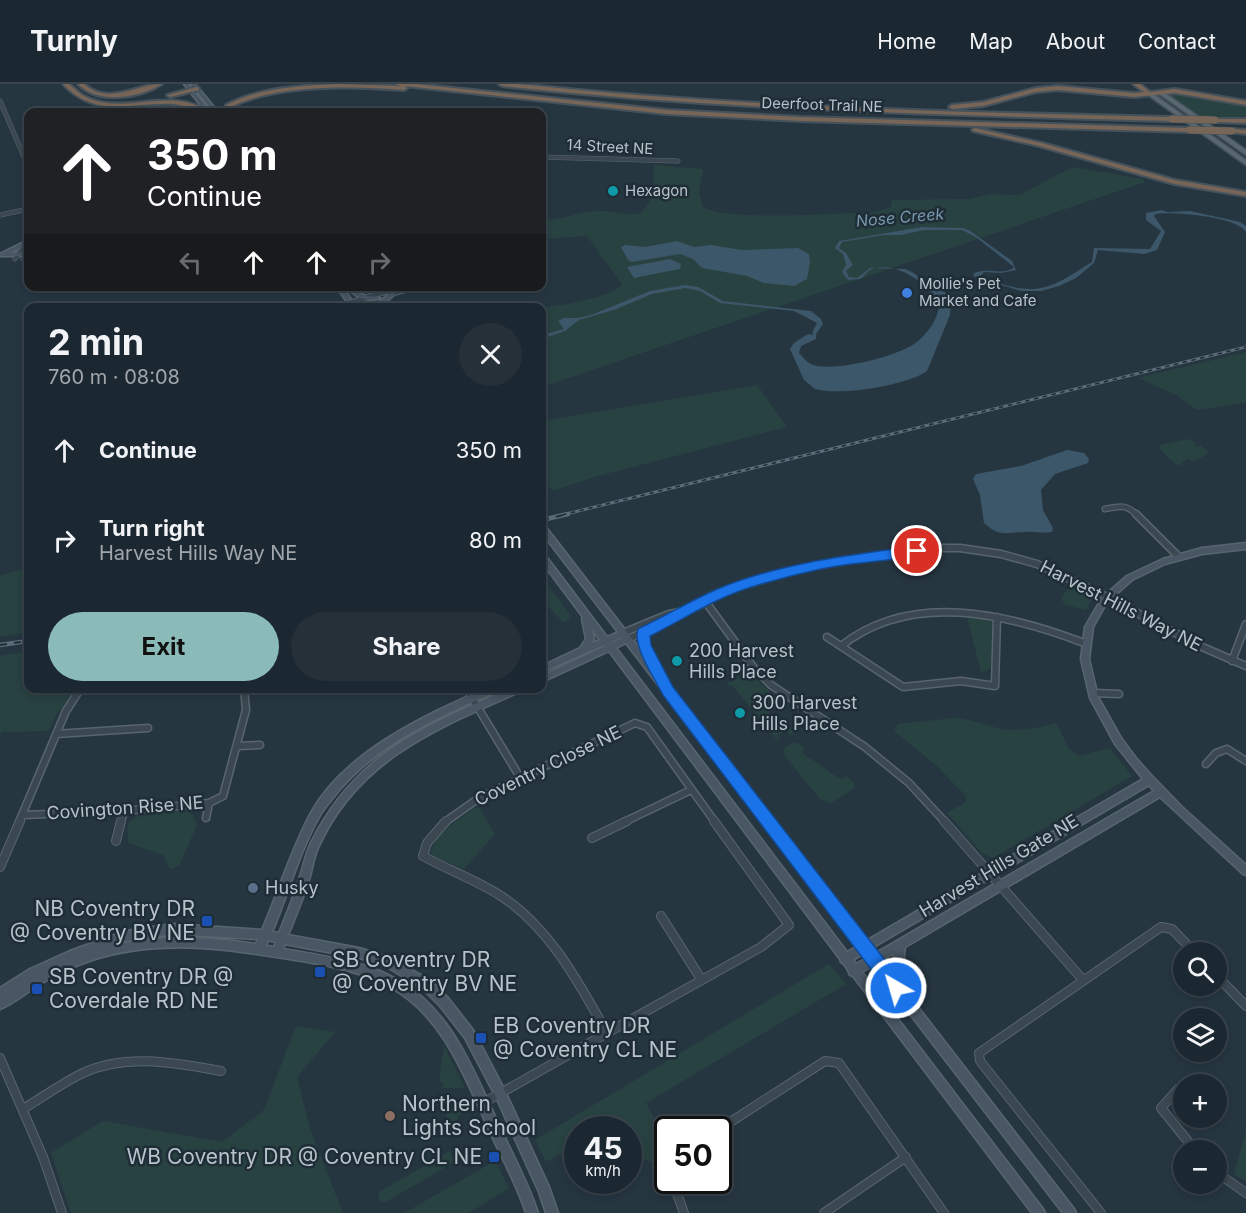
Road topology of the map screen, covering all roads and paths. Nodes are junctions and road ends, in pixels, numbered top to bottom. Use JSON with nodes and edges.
{"nodes":[{"id":1,"x":66,"y":84,"type":"edge"},
{"id":2,"x":81,"y":84,"type":"edge"},
{"id":3,"x":159,"y":84,"type":"edge"},
{"id":4,"x":186,"y":84,"type":"edge"},
{"id":5,"x":398,"y":84,"type":"edge"},
{"id":6,"x":502,"y":84,"type":"edge"},
{"id":7,"x":1041,"y":84,"type":"edge"},
{"id":8,"x":1136,"y":84,"type":"edge"},
{"id":9,"x":1148,"y":84,"type":"edge"},
{"id":10,"x":1184,"y":84,"type":"edge"},
{"id":11,"x":194,"y":88,"type":"edge"},
{"id":12,"x":1160,"y":92,"type":"junction"},
{"id":13,"x":1150,"y":94,"type":"junction"},
{"id":14,"x":537,"y":99,"type":"junction"},
{"id":15,"x":0,"y":102,"type":"edge"},
{"id":16,"x":128,"y":102,"type":"junction"},
{"id":17,"x":1246,"y":102,"type":"edge"},
{"id":18,"x":778,"y":106,"type":"junction"},
{"id":19,"x":952,"y":107,"type":"junction"},
{"id":20,"x":202,"y":108,"type":"edge"},
{"id":21,"x":205,"y":108,"type":"edge"},
{"id":22,"x":212,"y":108,"type":"edge"},
{"id":23,"x":229,"y":108,"type":"edge"},
{"id":24,"x":801,"y":119,"type":"junction"},
{"id":25,"x":1246,"y":121,"type":"edge"},
{"id":26,"x":1246,"y":132,"type":"edge"},
{"id":27,"x":1246,"y":153,"type":"edge"},
{"id":28,"x":24,"y":157,"type":"edge"},
{"id":29,"x":546,"y":157,"type":"edge"},
{"id":30,"x":678,"y":161,"type":"dead end"},
{"id":31,"x":1246,"y":163,"type":"edge"},
{"id":32,"x":1246,"y":192,"type":"edge"},
{"id":33,"x":24,"y":210,"type":"edge"},
{"id":34,"x":0,"y":215,"type":"edge"},
{"id":35,"x":24,"y":244,"type":"edge"},
{"id":36,"x":1,"y":256,"type":"edge"},
{"id":37,"x":24,"y":256,"type":"edge"},
{"id":38,"x":352,"y":291,"type":"edge"},
{"id":39,"x":359,"y":291,"type":"edge"},
{"id":40,"x":386,"y":291,"type":"edge"},
{"id":41,"x":402,"y":291,"type":"edge"},
{"id":42,"x":392,"y":294,"type":"junction"},
{"id":43,"x":364,"y":298,"type":"junction"},
{"id":44,"x":377,"y":298,"type":"joint"},
{"id":45,"x":355,"y":303,"type":"edge"},
{"id":46,"x":368,"y":303,"type":"edge"},
{"id":47,"x":381,"y":303,"type":"edge"},
{"id":48,"x":1105,"y":509,"type":"dead end"},
{"id":49,"x":546,"y":533,"type":"edge"},
{"id":50,"x":1246,"y":546,"type":"edge"},
{"id":51,"x":1177,"y":555,"type":"junction"},
{"id":52,"x":546,"y":562,"type":"edge"},
{"id":53,"x":1105,"y":596,"type":"junction"},
{"id":54,"x":705,"y":601,"type":"junction"},
{"id":55,"x":680,"y":612,"type":"junction"},
{"id":56,"x":584,"y":613,"type":"junction"},
{"id":57,"x":997,"y":616,"type":"junction"},
{"id":58,"x":1246,"y":624,"type":"edge"},
{"id":59,"x":643,"y":633,"type":"junction"},
{"id":60,"x":625,"y":636,"type":"junction"},
{"id":61,"x":827,"y":638,"type":"dead end"},
{"id":62,"x":1084,"y":643,"type":"junction"},
{"id":63,"x":608,"y":645,"type":"junction"},
{"id":64,"x":841,"y":646,"type":"junction"},
{"id":65,"x":583,"y":651,"type":"junction"},
{"id":66,"x":1232,"y":661,"type":"junction"},
{"id":67,"x":1246,"y":666,"type":"edge"},
{"id":68,"x":546,"y":667,"type":"edge"},
{"id":69,"x":546,"y":677,"type":"edge"},
{"id":70,"x":668,"y":691,"type":"junction"},
{"id":71,"x":78,"y":693,"type":"edge"},
{"id":72,"x":244,"y":693,"type":"edge"},
{"id":73,"x":469,"y":693,"type":"edge"},
{"id":74,"x":485,"y":693,"type":"edge"},
{"id":75,"x":510,"y":693,"type":"edge"},
{"id":76,"x":1094,"y":693,"type":"junction"},
{"id":77,"x":1119,"y":694,"type":"dead end"},
{"id":78,"x":472,"y":699,"type":"junction"},
{"id":79,"x":477,"y":708,"type":"junction"},
{"id":80,"x":148,"y":728,"type":"dead end"},
{"id":81,"x":56,"y":734,"type":"junction"},
{"id":82,"x":260,"y":745,"type":"dead end"},
{"id":83,"x":237,"y":746,"type":"junction"},
{"id":84,"x":1246,"y":761,"type":"edge"},
{"id":85,"x":1206,"y":764,"type":"dead end"},
{"id":86,"x":521,"y":778,"type":"junction"},
{"id":87,"x":1149,"y":780,"type":"junction"},
{"id":88,"x":691,"y":790,"type":"junction"},
{"id":89,"x":1161,"y":792,"type":"junction"},
{"id":90,"x":209,"y":803,"type":"junction"},
{"id":91,"x":124,"y":811,"type":"junction"},
{"id":92,"x":23,"y":815,"type":"junction"},
{"id":93,"x":206,"y":819,"type":"dead end"},
{"id":94,"x":592,"y":838,"type":"dead end"},
{"id":95,"x":116,"y":841,"type":"dead end"},
{"id":96,"x":292,"y":866,"type":"junction"},
{"id":97,"x":308,"y":866,"type":"junction"},
{"id":98,"x":0,"y":867,"type":"edge"},
{"id":99,"x":1246,"y":871,"type":"edge"},
{"id":100,"x":991,"y":873,"type":"junction"},
{"id":101,"x":1000,"y":885,"type":"junction"},
{"id":102,"x":661,"y":916,"type":"dead end"},
{"id":103,"x":265,"y":935,"type":"junction"},
{"id":104,"x":185,"y":936,"type":"junction"},
{"id":105,"x":282,"y":938,"type":"junction"},
{"id":106,"x":1184,"y":942,"type":"edge"},
{"id":107,"x":901,"y":943,"type":"junction"},
{"id":108,"x":865,"y":948,"type":"junction"},
{"id":109,"x":259,"y":949,"type":"junction"},
{"id":110,"x":277,"y":952,"type":"junction"},
{"id":111,"x":845,"y":959,"type":"junction"},
{"id":112,"x":874,"y":959,"type":"junction"},
{"id":113,"x":854,"y":971,"type":"junction"},
{"id":114,"x":701,"y":979,"type":"junction"},
{"id":115,"x":1083,"y":980,"type":"junction"},
{"id":116,"x":1227,"y":986,"type":"edge"},
{"id":117,"x":0,"y":994,"type":"edge"},
{"id":118,"x":0,"y":1004,"type":"edge"},
{"id":119,"x":1246,"y":1006,"type":"edge"},
{"id":120,"x":921,"y":1020,"type":"junction"},
{"id":121,"x":607,"y":1033,"type":"junction"},
{"id":122,"x":0,"y":1058,"type":"edge"},
{"id":123,"x":221,"y":1071,"type":"dead end"},
{"id":124,"x":500,"y":1093,"type":"junction"},
{"id":125,"x":1173,"y":1095,"type":"edge"},
{"id":126,"x":483,"y":1103,"type":"junction"},
{"id":127,"x":23,"y":1109,"type":"junction"},
{"id":128,"x":732,"y":1121,"type":"edge"},
{"id":129,"x":1173,"y":1123,"type":"edge"},
{"id":130,"x":1177,"y":1128,"type":"edge"},
{"id":131,"x":1187,"y":1140,"type":"edge"},
{"id":132,"x":906,"y":1156,"type":"junction"},
{"id":133,"x":1227,"y":1180,"type":"edge"},
{"id":134,"x":1246,"y":1193,"type":"edge"},
{"id":135,"x":677,"y":1194,"type":"edge"},
{"id":136,"x":62,"y":1213,"type":"edge"},
{"id":137,"x":532,"y":1213,"type":"edge"},
{"id":138,"x":552,"y":1213,"type":"edge"},
{"id":139,"x":684,"y":1213,"type":"edge"},
{"id":140,"x":824,"y":1213,"type":"edge"},
{"id":141,"x":944,"y":1213,"type":"edge"},
{"id":142,"x":1039,"y":1213,"type":"edge"},
{"id":143,"x":1070,"y":1213,"type":"edge"},
{"id":144,"x":1101,"y":1213,"type":"edge"}],
"edges":[{"from":1,"to":16,"type":"highway"},
{"from":2,"to":3,"type":"highway"},
{"from":4,"to":11,"type":"street"},
{"from":5,"to":14,"type":"highway","name":"Deerfoot Trail NE"},
{"from":6,"to":18,"type":"highway","name":"Deerfoot Trail NE"},
{"from":7,"to":19,"type":"highway"},
{"from":8,"to":13,"type":"highway"},
{"from":9,"to":12,"type":"highway"},
{"from":10,"to":17,"type":"highway"},
{"from":11,"to":16,"type":"highway"},
{"from":11,"to":21,"type":"street"},
{"from":11,"to":22,"type":"street"},
{"from":12,"to":13,"type":"highway"},
{"from":12,"to":17,"type":"highway"},
{"from":12,"to":27,"type":"main road"},
{"from":13,"to":19,"type":"highway"},
{"from":13,"to":31,"type":"main road"},
{"from":14,"to":23,"type":"highway"},
{"from":14,"to":24,"type":"highway","name":"Deerfoot Trail NE"},
{"from":15,"to":28,"type":"street"},
{"from":16,"to":20,"type":"highway"},
{"from":18,"to":19,"type":"highway"},
{"from":18,"to":25,"type":"highway","name":"Deerfoot Trail NE","bridge":true},
{"from":24,"to":26,"type":"highway","name":"Deerfoot Trail NE","bridge":true},
{"from":24,"to":32,"type":"highway"},
{"from":29,"to":30,"type":"street","name":"14 Street NE"},
{"from":33,"to":34,"type":"street"},
{"from":35,"to":36,"type":"street"},
{"from":36,"to":37,"type":"street"},
{"from":38,"to":43,"type":"street"},
{"from":39,"to":43,"type":"street"},
{"from":40,"to":43,"type":"street"},
{"from":41,"to":42,"type":"street"},
{"from":42,"to":44,"type":"street"},
{"from":42,"to":47,"type":"street"},
{"from":43,"to":44,"type":"street"},
{"from":43,"to":45,"type":"street"},
{"from":43,"to":46,"type":"street"},
{"from":48,"to":51,"type":"street"},
{"from":49,"to":60,"type":"street"},
{"from":50,"to":51,"type":"street"},
{"from":51,"to":53,"type":"street"},
{"from":52,"to":56,"type":"street"},
{"from":53,"to":54,"type":"street","name":"Harvest Hills Way NE"},
{"from":53,"to":62,"type":"street"},
{"from":53,"to":66,"type":"street","name":"Harvest Hills Way NE"},
{"from":54,"to":55,"type":"street","name":"Harvest Hills Way NE"},
{"from":54,"to":100,"type":"street"},
{"from":55,"to":59,"type":"street","name":"Harvest Hills Way NE"},
{"from":55,"to":60,"type":"street","name":"Harvest Hills Way NE"},
{"from":56,"to":63,"type":"street"},
{"from":56,"to":65,"type":"street"},
{"from":57,"to":62,"type":"street"},
{"from":57,"to":64,"type":"street"},
{"from":57,"to":64,"type":"street"},
{"from":58,"to":66,"type":"street"},
{"from":59,"to":60,"type":"street","name":"Harvest Hills Way NE"},
{"from":59,"to":70,"type":"street"},
{"from":60,"to":63,"type":"street"},
{"from":60,"to":70,"type":"street"},
{"from":61,"to":64,"type":"street"},
{"from":62,"to":76,"type":"street"},
{"from":63,"to":65,"type":"street"},
{"from":63,"to":69,"type":"street"},
{"from":63,"to":111,"type":"street"},
{"from":65,"to":68,"type":"street"},
{"from":66,"to":67,"type":"street","name":"Harvest Hills Way NE"},
{"from":70,"to":108,"type":"street"},
{"from":71,"to":81,"type":"street"},
{"from":72,"to":83,"type":"street","name":"Covington Rise NE"},
{"from":73,"to":78,"type":"street"},
{"from":74,"to":78,"type":"street"},
{"from":75,"to":79,"type":"street"},
{"from":76,"to":77,"type":"street"},
{"from":76,"to":87,"type":"street"},
{"from":78,"to":79,"type":"street"},
{"from":78,"to":96,"type":"street"},
{"from":79,"to":86,"type":"street"},
{"from":79,"to":97,"type":"street"},
{"from":80,"to":81,"type":"street"},
{"from":81,"to":92,"type":"street"},
{"from":82,"to":83,"type":"street"},
{"from":83,"to":90,"type":"street","name":"Covington Rise NE"},
{"from":84,"to":85,"type":"street"},
{"from":86,"to":88,"type":"street","name":"Coventry Close NE"},
{"from":86,"to":121,"type":"street","name":"Coventry Close NE"},
{"from":87,"to":89,"type":"street"},
{"from":87,"to":100,"type":"street","name":"Harvest Hills Gate NE"},
{"from":88,"to":94,"type":"street"},
{"from":88,"to":114,"type":"street","name":"Coventry Close NE"},
{"from":89,"to":99,"type":"street"},
{"from":89,"to":101,"type":"street","name":"Harvest Hills Gate NE"},
{"from":90,"to":91,"type":"street","name":"Covington Rise NE"},
{"from":90,"to":93,"type":"street"},
{"from":91,"to":92,"type":"street","name":"Covington Rise NE"},
{"from":91,"to":95,"type":"street"},
{"from":92,"to":98,"type":"street"},
{"from":96,"to":97,"type":"street"},
{"from":96,"to":103,"type":"street"},
{"from":97,"to":105,"type":"street"},
{"from":100,"to":101,"type":"street"},
{"from":100,"to":108,"type":"street","name":"Harvest Hills Gate NE"},
{"from":101,"to":107,"type":"street","name":"Harvest Hills Gate NE"},
{"from":101,"to":115,"type":"street"},
{"from":102,"to":114,"type":"street"},
{"from":103,"to":104,"type":"street"},
{"from":103,"to":105,"type":"street"},
{"from":103,"to":109,"type":"street"},
{"from":104,"to":109,"type":"street"},
{"from":104,"to":117,"type":"street"},
{"from":104,"to":118,"type":"street"},
{"from":105,"to":110,"type":"street"},
{"from":105,"to":124,"type":"street"},
{"from":106,"to":115,"type":"street"},
{"from":107,"to":112,"type":"street","name":"Harvest Hills Gate NE"},
{"from":107,"to":120,"type":"street"},
{"from":108,"to":111,"type":"street","name":"Harvest Hills Gate NE"},
{"from":108,"to":112,"type":"street"},
{"from":109,"to":110,"type":"street"},
{"from":110,"to":126,"type":"street"},
{"from":111,"to":113,"type":"street"},
{"from":112,"to":113,"type":"street","name":"Harvest Hills Gate NE"},
{"from":112,"to":120,"type":"street"},
{"from":113,"to":142,"type":"street"},
{"from":114,"to":121,"type":"street","name":"Coventry Close NE"},
{"from":115,"to":144,"type":"street"},
{"from":116,"to":119,"type":"street"},
{"from":120,"to":143,"type":"street"},
{"from":121,"to":124,"type":"street","name":"Coventry Close NE"},
{"from":122,"to":127,"type":"street"},
{"from":123,"to":127,"type":"street"},
{"from":124,"to":126,"type":"street","name":"Coventry Close NE"},
{"from":124,"to":138,"type":"street"},
{"from":125,"to":129,"type":"street"},
{"from":126,"to":137,"type":"street"},
{"from":127,"to":136,"type":"street"},
{"from":128,"to":132,"type":"street"},
{"from":130,"to":131,"type":"street"},
{"from":132,"to":140,"type":"street"},
{"from":132,"to":141,"type":"street"},
{"from":133,"to":134,"type":"street"},
{"from":135,"to":139,"type":"street"}]}
